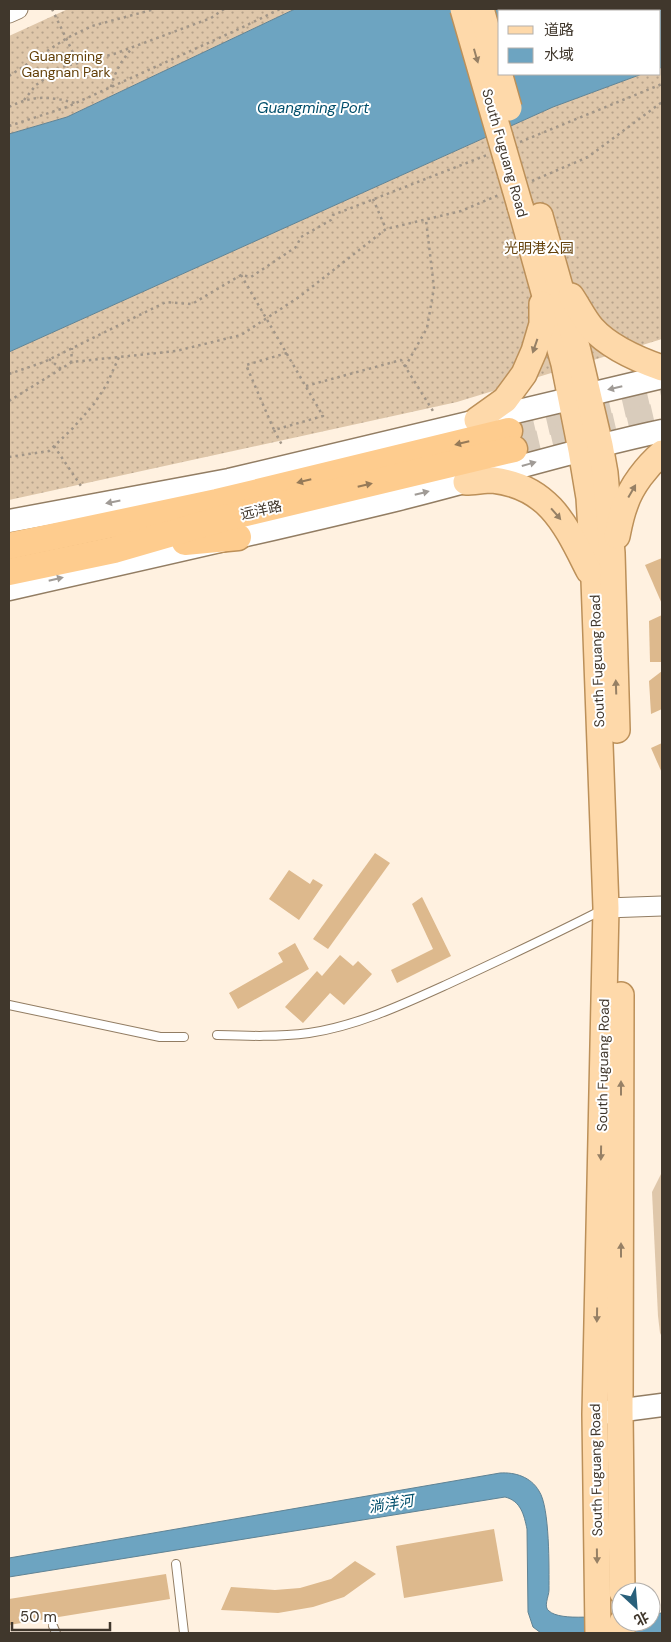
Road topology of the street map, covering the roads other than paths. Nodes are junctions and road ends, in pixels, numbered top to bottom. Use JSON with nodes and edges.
{"nodes":[{"id":1,"x":18,"y":9,"type":"edge"},
{"id":2,"x":462,"y":9,"type":"edge"},
{"id":3,"x":481,"y":9,"type":"edge"},
{"id":4,"x":9,"y":12,"type":"edge"},
{"id":5,"x":522,"y":195,"type":"junction"},
{"id":6,"x":550,"y":278,"type":"junction"},
{"id":7,"x":662,"y":368,"type":"edge"},
{"id":8,"x":662,"y":378,"type":"edge"},
{"id":9,"x":580,"y":397,"type":"junction"},
{"id":10,"x":477,"y":420,"type":"junction"},
{"id":11,"x":662,"y":432,"type":"edge"},
{"id":12,"x":591,"y":448,"type":"junction"},
{"id":13,"x":662,"y":454,"type":"edge"},
{"id":14,"x":230,"y":480,"type":"junction"},
{"id":15,"x":466,"y":482,"type":"junction"},
{"id":16,"x":598,"y":496,"type":"junction"},
{"id":17,"x":9,"y":521,"type":"edge"},
{"id":18,"x":108,"y":524,"type":"junction"},
{"id":19,"x":238,"y":537,"type":"junction"},
{"id":20,"x":9,"y":546,"type":"edge"},
{"id":21,"x":114,"y":550,"type":"junction"},
{"id":22,"x":612,"y":553,"type":"junction"},
{"id":23,"x":9,"y":572,"type":"edge"},
{"id":24,"x":594,"y":580,"type":"junction"},
{"id":25,"x":9,"y":590,"type":"edge"},
{"id":26,"x":662,"y":906,"type":"edge"},
{"id":27,"x":614,"y":908,"type":"junction"},
{"id":28,"x":9,"y":1005,"type":"edge"},
{"id":29,"x":217,"y":1035,"type":"dead end"},
{"id":30,"x":184,"y":1037,"type":"dead end"},
{"id":31,"x":662,"y":1405,"type":"edge"},
{"id":32,"x":620,"y":1411,"type":"junction"},
{"id":33,"x":595,"y":1414,"type":"junction"},
{"id":34,"x":176,"y":1564,"type":"dead end"},
{"id":35,"x":622,"y":1582,"type":"edge"},
{"id":36,"x":598,"y":1623,"type":"edge"},
{"id":37,"x":184,"y":1633,"type":"edge"}],
"edges":[{"from":1,"to":4,"type":"street"},
{"from":2,"to":5,"type":"main road","name":"South Fuguang Road","one_way":true,"bridge":true},
{"from":3,"to":5,"type":"main road","name":"South Fuguang Road","bridge":true},
{"from":5,"to":6,"type":"main road","name":"South Fuguang Road"},
{"from":6,"to":7,"type":"main road"},
{"from":6,"to":9,"type":"main road","name":"South Fuguang Road"},
{"from":6,"to":10,"type":"main road","one_way":true},
{"from":8,"to":9,"type":"main road","one_way":true},
{"from":9,"to":10,"type":"main road"},
{"from":9,"to":12,"type":"main road","name":"South Fuguang Road"},
{"from":10,"to":14,"type":"main road"},
{"from":11,"to":12,"type":"main road"},
{"from":15,"to":12,"type":"main road","one_way":true},
{"from":12,"to":16,"type":"main road","name":"South Fuguang Road"},
{"from":22,"to":13,"type":"main road","one_way":true},
{"from":14,"to":17,"type":"main road","one_way":true},
{"from":14,"to":18,"type":"highway"},
{"from":19,"to":15,"type":"main road","one_way":true},
{"from":15,"to":24,"type":"main road","one_way":true},
{"from":16,"to":22,"type":"main road","name":"South Fuguang Road"},
{"from":16,"to":24,"type":"main road","name":"South Fuguang Road"},
{"from":18,"to":20,"type":"highway","name":"远洋路"},
{"from":21,"to":18,"type":"highway","name":"远洋路","one_way":true},
{"from":19,"to":21,"type":"highway"},
{"from":25,"to":19,"type":"main road","one_way":true},
{"from":21,"to":23,"type":"highway","name":"远洋路"},
{"from":27,"to":22,"type":"main road","name":"South Fuguang Road","one_way":true},
{"from":24,"to":27,"type":"main road","name":"South Fuguang Road"},
{"from":26,"to":27,"type":"street"},
{"from":27,"to":29,"type":"lane"},
{"from":32,"to":27,"type":"main road","name":"South Fuguang Road","one_way":true},
{"from":27,"to":33,"type":"main road","name":"South Fuguang Road","one_way":true},
{"from":28,"to":30,"type":"lane"},
{"from":31,"to":32,"type":"main road"},
{"from":32,"to":33,"type":"main road"},
{"from":32,"to":35,"type":"main road","name":"South Fuguang Road"},
{"from":33,"to":36,"type":"main road","name":"South Fuguang Road","one_way":true},
{"from":34,"to":37,"type":"lane"}]}
